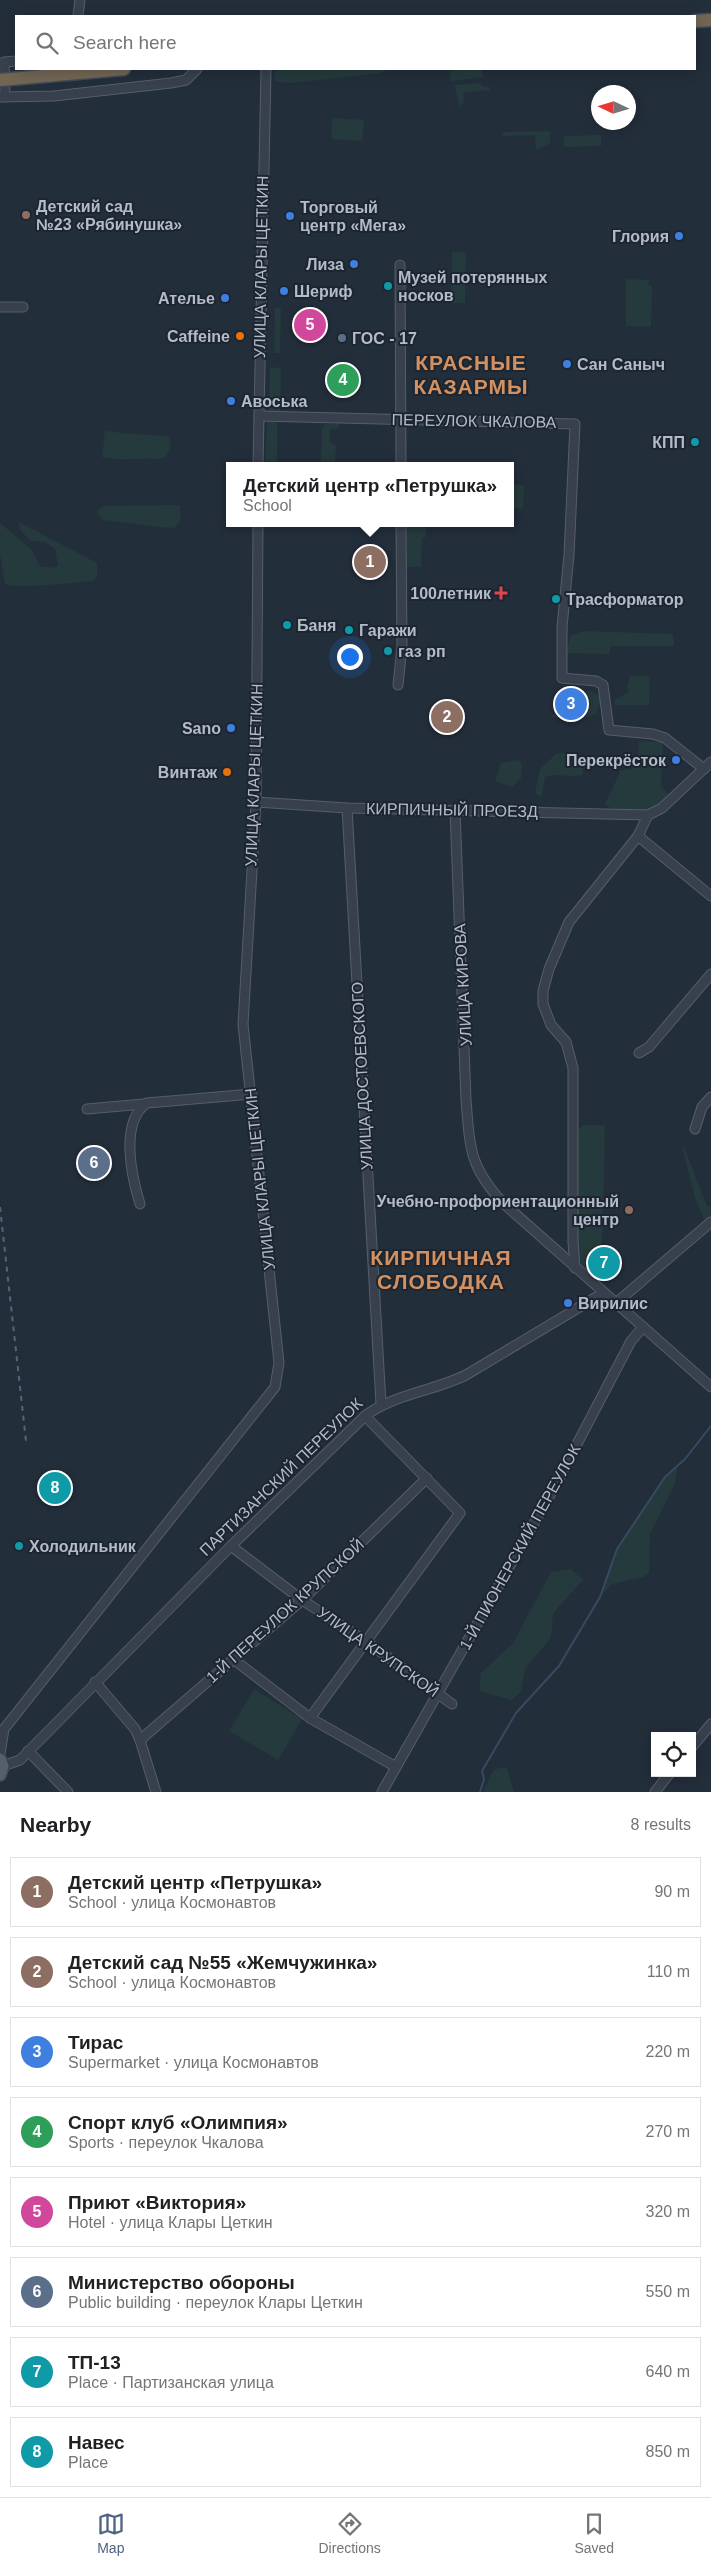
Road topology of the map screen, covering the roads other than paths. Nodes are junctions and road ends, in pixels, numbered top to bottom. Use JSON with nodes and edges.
{"nodes":[{"id":1,"x":80,"y":0,"type":"edge"},
{"id":2,"x":78,"y":15,"type":"edge"},
{"id":3,"x":711,"y":20,"type":"edge"},
{"id":4,"x":696,"y":21,"type":"edge"},
{"id":5,"x":15,"y":61,"type":"edge"},
{"id":6,"x":113,"y":70,"type":"edge"},
{"id":7,"x":196,"y":70,"type":"edge"},
{"id":8,"x":266,"y":70,"type":"edge"},
{"id":9,"x":0,"y":80,"type":"edge"},
{"id":10,"x":2,"y":97,"type":"edge"},
{"id":11,"x":400,"y":265,"type":"dead end"},
{"id":12,"x":0,"y":306,"type":"edge"},
{"id":13,"x":22,"y":308,"type":"dead end"},
{"id":14,"x":259,"y":416,"type":"junction"},
{"id":15,"x":402,"y":420,"type":"junction"},
{"id":16,"x":258,"y":462,"type":"edge"},
{"id":17,"x":402,"y":462,"type":"edge"},
{"id":18,"x":258,"y":527,"type":"edge"},
{"id":19,"x":401,"y":527,"type":"edge"},
{"id":20,"x":398,"y":685,"type":"dead end"},
{"id":21,"x":708,"y":766,"type":"edge"},
{"id":22,"x":256,"y":802,"type":"junction"},
{"id":23,"x":347,"y":808,"type":"junction"},
{"id":24,"x":455,"y":810,"type":"junction"},
{"id":25,"x":648,"y":815,"type":"junction"},
{"id":26,"x":638,"y":836,"type":"junction"},
{"id":27,"x":711,"y":896,"type":"edge"},
{"id":28,"x":711,"y":974,"type":"edge"},
{"id":29,"x":639,"y":1053,"type":"dead end"},
{"id":30,"x":252,"y":1094,"type":"junction"},
{"id":31,"x":711,"y":1097,"type":"edge"},
{"id":32,"x":147,"y":1103,"type":"junction"},
{"id":33,"x":87,"y":1109,"type":"dead end"},
{"id":34,"x":695,"y":1129,"type":"dead end"},
{"id":35,"x":140,"y":1204,"type":"dead end"},
{"id":36,"x":711,"y":1222,"type":"edge"},
{"id":37,"x":575,"y":1268,"type":"junction"},
{"id":38,"x":604,"y":1293,"type":"junction"},
{"id":39,"x":616,"y":1304,"type":"junction"},
{"id":40,"x":643,"y":1327,"type":"junction"},
{"id":41,"x":711,"y":1387,"type":"edge"},
{"id":42,"x":382,"y":1404,"type":"junction"},
{"id":43,"x":365,"y":1416,"type":"junction"},
{"id":44,"x":427,"y":1478,"type":"junction"},
{"id":45,"x":231,"y":1546,"type":"junction"},
{"id":46,"x":302,"y":1600,"type":"junction"},
{"id":47,"x":367,"y":1642,"type":"junction"},
{"id":48,"x":233,"y":1659,"type":"junction"},
{"id":49,"x":95,"y":1682,"type":"junction"},
{"id":50,"x":438,"y":1694,"type":"junction"},
{"id":51,"x":452,"y":1704,"type":"dead end"},
{"id":52,"x":310,"y":1718,"type":"junction"},
{"id":53,"x":711,"y":1724,"type":"edge"},
{"id":54,"x":0,"y":1740,"type":"edge"},
{"id":55,"x":140,"y":1740,"type":"junction"},
{"id":56,"x":696,"y":1742,"type":"edge"},
{"id":57,"x":28,"y":1752,"type":"junction"},
{"id":58,"x":0,"y":1754,"type":"edge"},
{"id":59,"x":396,"y":1767,"type":"junction"},
{"id":60,"x":1,"y":1770,"type":"edge"},
{"id":61,"x":667,"y":1777,"type":"edge"},
{"id":62,"x":68,"y":1792,"type":"edge"},
{"id":63,"x":156,"y":1792,"type":"edge"},
{"id":64,"x":382,"y":1792,"type":"edge"},
{"id":65,"x":655,"y":1792,"type":"edge"}],
"edges":[{"from":1,"to":2,"type":"street"},
{"from":3,"to":4,"type":"highway"},
{"from":5,"to":10,"type":"street"},
{"from":6,"to":9,"type":"highway","bridge":true},
{"from":7,"to":10,"type":"street"},
{"from":8,"to":14,"type":"street","name":"УЛИЦА КЛАРЫ ЦЕТКИН"},
{"from":11,"to":15,"type":"street"},
{"from":12,"to":13,"type":"street"},
{"from":14,"to":15,"type":"street","name":"ПЕРЕУЛОК ЧКАЛОВА"},
{"from":14,"to":16,"type":"street","name":"УЛИЦА КЛАРЫ ЦЕТКИН"},
{"from":15,"to":17,"type":"street"},
{"from":15,"to":21,"type":"street","name":"ПЕРЕУЛОК ЧКАЛОВА"},
{"from":18,"to":22,"type":"street","name":"УЛИЦА КЛАРЫ ЦЕТКИН"},
{"from":19,"to":20,"type":"street"},
{"from":21,"to":25,"type":"street"},
{"from":22,"to":23,"type":"street","name":"КИРПИЧНЫЙ ПРОЕЗД"},
{"from":22,"to":30,"type":"street","name":"УЛИЦА КЛАРЫ ЦЕТКИН"},
{"from":23,"to":24,"type":"street","name":"КИРПИЧНЫЙ ПРОЕЗД"},
{"from":23,"to":42,"type":"street","name":"УЛИЦА ДОСТОЕВСКОГО"},
{"from":24,"to":25,"type":"street","name":"КИРПИЧНЫЙ ПРОЕЗД"},
{"from":24,"to":37,"type":"street","name":"УЛИЦА КИРОВА"},
{"from":25,"to":26,"type":"street"},
{"from":26,"to":27,"type":"street"},
{"from":26,"to":37,"type":"street"},
{"from":28,"to":29,"type":"street"},
{"from":30,"to":32,"type":"street"},
{"from":30,"to":54,"type":"street","name":"УЛИЦА КЛАРЫ ЦЕТКИН"},
{"from":31,"to":34,"type":"street"},
{"from":32,"to":33,"type":"street"},
{"from":32,"to":35,"type":"street"},
{"from":36,"to":39,"type":"street"},
{"from":37,"to":38,"type":"street","name":"УЛИЦА КИРОВА"},
{"from":38,"to":39,"type":"street","name":"УЛИЦА КИРОВА"},
{"from":38,"to":42,"type":"street","name":"ПАРТИЗАНСКИЙ ПЕРЕУЛОК"},
{"from":39,"to":40,"type":"street","name":"УЛИЦА КИРОВА"},
{"from":40,"to":41,"type":"street","name":"УЛИЦА КИРОВА"},
{"from":40,"to":50,"type":"street","name":"1-Й ПИОНЕРСКИЙ ПЕРЕУЛОК"},
{"from":42,"to":43,"type":"street","name":"ПАРТИЗАНСКИЙ ПЕРЕУЛОК"},
{"from":43,"to":44,"type":"street"},
{"from":43,"to":45,"type":"street","name":"ПАРТИЗАНСКИЙ ПЕРЕУЛОК"},
{"from":44,"to":46,"type":"street","name":"1-Й ПЕРЕУЛОК КРУПСКОЙ"},
{"from":44,"to":47,"type":"street"},
{"from":45,"to":46,"type":"street","name":"УЛИЦА КРУПСКОЙ"},
{"from":45,"to":49,"type":"street","name":"ПАРТИЗАНСКИЙ ПЕРЕУЛОК"},
{"from":46,"to":47,"type":"street","name":"УЛИЦА КРУПСКОЙ"},
{"from":46,"to":48,"type":"street","name":"1-Й ПЕРЕУЛОК КРУПСКОЙ"},
{"from":47,"to":50,"type":"street","name":"УЛИЦА КРУПСКОЙ"},
{"from":47,"to":52,"type":"street"},
{"from":48,"to":52,"type":"street"},
{"from":48,"to":55,"type":"street","name":"1-Й ПЕРЕУЛОК КРУПСКОЙ"},
{"from":49,"to":55,"type":"street"},
{"from":49,"to":57,"type":"street","name":"ПАРТИЗАНСКИЙ ПЕРЕУЛОК"},
{"from":50,"to":51,"type":"street","name":"УЛИЦА КРУПСКОЙ"},
{"from":50,"to":59,"type":"street","name":"1-Й ПИОНЕРСКИЙ ПЕРЕУЛОК"},
{"from":52,"to":59,"type":"street"},
{"from":53,"to":56,"type":"street"},
{"from":54,"to":58,"type":"street","name":"УЛИЦА КЛАРЫ ЦЕТКИН"},
{"from":55,"to":63,"type":"street"},
{"from":57,"to":60,"type":"street","name":"ПАРТИЗАНСКИЙ ПЕРЕУЛОК"},
{"from":57,"to":62,"type":"street"},
{"from":59,"to":64,"type":"street","name":"1-Й ПИОНЕРСКИЙ ПЕРЕУЛОК"},
{"from":61,"to":65,"type":"street"}]}
